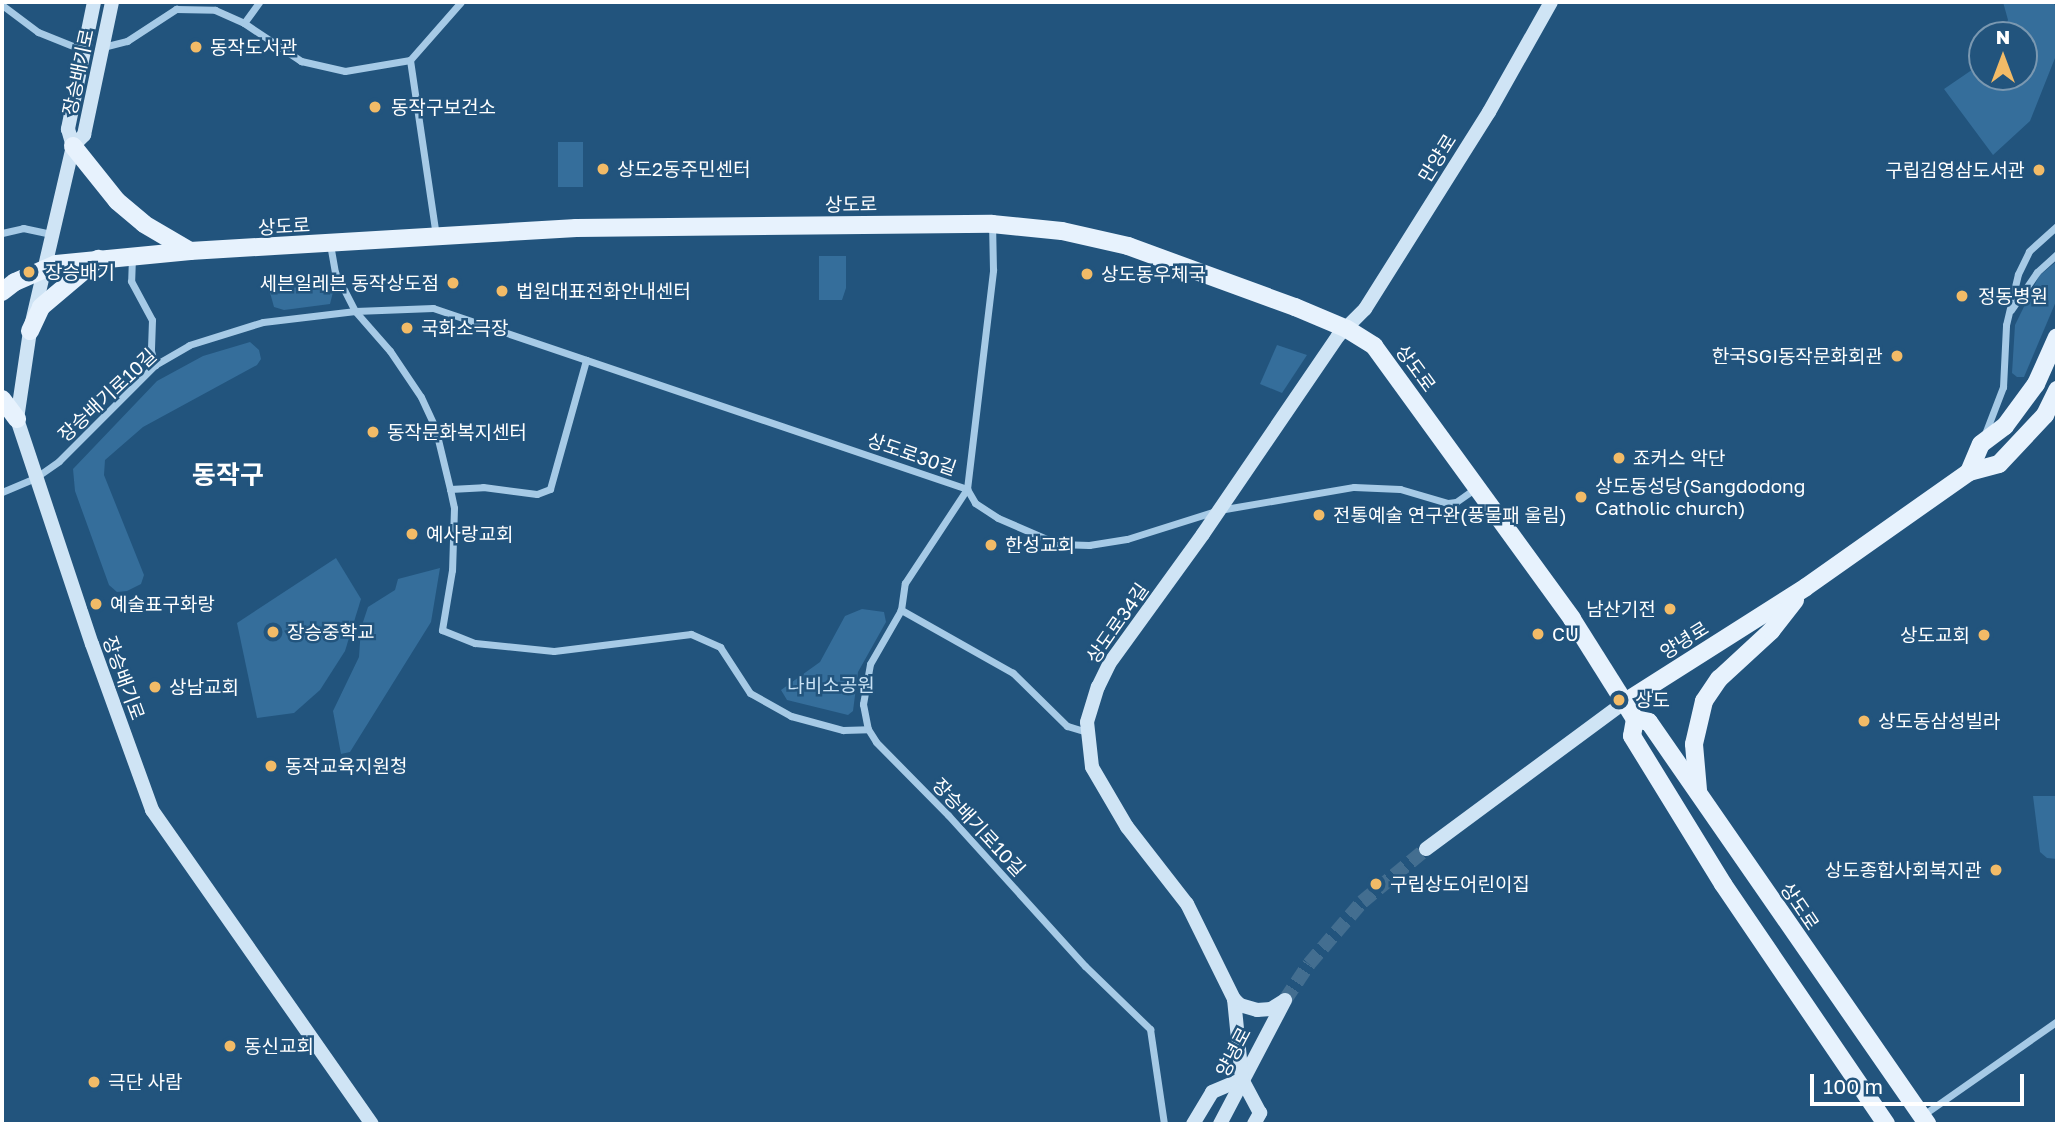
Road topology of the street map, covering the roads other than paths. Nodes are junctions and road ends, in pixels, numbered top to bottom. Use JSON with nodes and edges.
{"nodes":[{"id":1,"x":94,"y":2,"type":"edge"},
{"id":2,"x":112,"y":2,"type":"edge"},
{"id":3,"x":259,"y":2,"type":"edge"},
{"id":4,"x":461,"y":2,"type":"edge"},
{"id":5,"x":1551,"y":2,"type":"edge"},
{"id":6,"x":2,"y":5,"type":"edge"},
{"id":7,"x":244,"y":23,"type":"junction"},
{"id":8,"x":103,"y":47,"type":"junction"},
{"id":9,"x":85,"y":51,"type":"junction"},
{"id":10,"x":410,"y":60,"type":"junction"},
{"id":11,"x":73,"y":146,"type":"junction"},
{"id":12,"x":992,"y":224,"type":"junction"},
{"id":13,"x":2057,"y":226,"type":"edge"},
{"id":14,"x":2,"y":233,"type":"edge"},
{"id":15,"x":52,"y":234,"type":"junction"},
{"id":16,"x":436,"y":236,"type":"junction"},
{"id":17,"x":330,"y":244,"type":"junction"},
{"id":18,"x":190,"y":251,"type":"junction"},
{"id":19,"x":2057,"y":254,"type":"edge"},
{"id":20,"x":132,"y":257,"type":"junction"},
{"id":21,"x":98,"y":259,"type":"junction"},
{"id":22,"x":45,"y":267,"type":"junction"},
{"id":23,"x":2,"y":292,"type":"edge"},
{"id":24,"x":355,"y":311,"type":"junction"},
{"id":25,"x":2006,"y":321,"type":"junction"},
{"id":26,"x":1347,"y":329,"type":"junction"},
{"id":27,"x":30,"y":331,"type":"junction"},
{"id":28,"x":2057,"y":337,"type":"edge"},
{"id":29,"x":586,"y":360,"type":"junction"},
{"id":30,"x":155,"y":365,"type":"junction"},
{"id":31,"x":2057,"y":390,"type":"edge"},
{"id":32,"x":2,"y":399,"type":"edge"},
{"id":33,"x":2057,"y":415,"type":"edge"},
{"id":34,"x":18,"y":419,"type":"junction"},
{"id":35,"x":2038,"y":423,"type":"junction"},
{"id":36,"x":1982,"y":444,"type":"junction"},
{"id":37,"x":1969,"y":472,"type":"junction"},
{"id":38,"x":35,"y":478,"type":"junction"},
{"id":39,"x":1477,"y":488,"type":"junction"},
{"id":40,"x":450,"y":489,"type":"junction"},
{"id":41,"x":967,"y":489,"type":"junction"},
{"id":42,"x":2,"y":492,"type":"edge"},
{"id":43,"x":1219,"y":510,"type":"junction"},
{"id":44,"x":1806,"y":587,"type":"junction"},
{"id":45,"x":901,"y":611,"type":"junction"},
{"id":46,"x":1625,"y":702,"type":"junction"},
{"id":47,"x":1635,"y":719,"type":"junction"},
{"id":48,"x":868,"y":729,"type":"junction"},
{"id":49,"x":1087,"y":732,"type":"junction"},
{"id":50,"x":1700,"y":801,"type":"junction"},
{"id":51,"x":1426,"y":849,"type":"tunnel mouth"},
{"id":52,"x":1234,"y":999,"type":"junction"},
{"id":53,"x":2057,"y":1021,"type":"edge"},
{"id":54,"x":1242,"y":1079,"type":"junction"},
{"id":55,"x":1924,"y":1120,"type":"edge"},
{"id":56,"x":372,"y":1124,"type":"edge"},
{"id":57,"x":1164,"y":1124,"type":"edge"},
{"id":58,"x":1193,"y":1124,"type":"edge"},
{"id":59,"x":1220,"y":1124,"type":"edge"},
{"id":60,"x":1254,"y":1124,"type":"edge"},
{"id":61,"x":1886,"y":1124,"type":"edge"}],
"edges":[{"from":1,"to":9,"type":"main road","name":"장승배기로"},
{"from":2,"to":8,"type":"main road","name":"장승배기로"},
{"from":3,"to":7,"type":"street"},
{"from":4,"to":10,"type":"street"},
{"from":5,"to":26,"type":"main road","name":"만양로"},
{"from":6,"to":9,"type":"street"},
{"from":7,"to":8,"type":"street"},
{"from":7,"to":10,"type":"street"},
{"from":8,"to":11,"type":"main road","name":"장승배기로"},
{"from":9,"to":11,"type":"main road","name":"장승배기로"},
{"from":10,"to":16,"type":"street"},
{"from":11,"to":15,"type":"main road","name":"장승배기로"},
{"from":11,"to":18,"type":"main road"},
{"from":12,"to":16,"type":"main road","name":"상도로"},
{"from":12,"to":26,"type":"main road","name":"상도로"},
{"from":12,"to":41,"type":"street"},
{"from":13,"to":25,"type":"street"},
{"from":14,"to":15,"type":"street"},
{"from":15,"to":22,"type":"main road","name":"장승배기로"},
{"from":16,"to":17,"type":"main road","name":"상도로"},
{"from":17,"to":18,"type":"main road","name":"상도로"},
{"from":17,"to":24,"type":"street"},
{"from":18,"to":20,"type":"main road","name":"상도로"},
{"from":19,"to":25,"type":"street"},
{"from":20,"to":21,"type":"main road","name":"상도로"},
{"from":20,"to":30,"type":"street"},
{"from":21,"to":22,"type":"main road","name":"상도로"},
{"from":21,"to":27,"type":"main road"},
{"from":22,"to":23,"type":"main road","name":"상도로"},
{"from":22,"to":27,"type":"main road","name":"장승배기로"},
{"from":24,"to":29,"type":"street","name":"상도로30길"},
{"from":24,"to":30,"type":"street","name":"장승배기로10길"},
{"from":24,"to":40,"type":"street"},
{"from":25,"to":36,"type":"street"},
{"from":26,"to":39,"type":"main road","name":"상도로"},
{"from":26,"to":43,"type":"main road","name":"상도로34길"},
{"from":27,"to":34,"type":"main road","name":"장승배기로"},
{"from":28,"to":36,"type":"main road","name":"양녕로"},
{"from":29,"to":40,"type":"street"},
{"from":29,"to":41,"type":"street","name":"상도로30길"},
{"from":30,"to":38,"type":"street","name":"장승배기로10길"},
{"from":31,"to":35,"type":"main road","name":"양녕로"},
{"from":32,"to":34,"type":"main road"},
{"from":33,"to":35,"type":"main road"},
{"from":34,"to":38,"type":"main road","name":"장승배기로"},
{"from":35,"to":37,"type":"main road","name":"양녕로"},
{"from":36,"to":37,"type":"main road","name":"양녕로"},
{"from":37,"to":44,"type":"main road","name":"양녕로"},
{"from":38,"to":42,"type":"street","name":"장승배기로10길"},
{"from":38,"to":56,"type":"main road","name":"장승배기로"},
{"from":39,"to":43,"type":"street"},
{"from":39,"to":46,"type":"main road","name":"상도로"},
{"from":40,"to":48,"type":"street"},
{"from":41,"to":43,"type":"street","name":"상도로30길"},
{"from":41,"to":45,"type":"street"},
{"from":43,"to":49,"type":"main road","name":"상도로34길"},
{"from":44,"to":46,"type":"main road","name":"양녕로"},
{"from":44,"to":50,"type":"main road"},
{"from":45,"to":48,"type":"street"},
{"from":45,"to":49,"type":"street"},
{"from":46,"to":47,"type":"main road","name":"상도로"},
{"from":46,"to":51,"type":"main road","name":"양녕로"},
{"from":47,"to":50,"type":"main road","name":"상도로"},
{"from":47,"to":61,"type":"main road","name":"상도로"},
{"from":48,"to":57,"type":"street","name":"장승배기로10길"},
{"from":49,"to":52,"type":"main road","name":"상도로34길"},
{"from":50,"to":55,"type":"main road","name":"상도로"},
{"from":52,"to":54,"type":"main road","name":"상도로34길"},
{"from":52,"to":54,"type":"main road","name":"양녕로"},
{"from":53,"to":55,"type":"street"},
{"from":54,"to":58,"type":"main road"},
{"from":54,"to":59,"type":"main road","name":"양녕로"},
{"from":54,"to":60,"type":"main road"}]}
